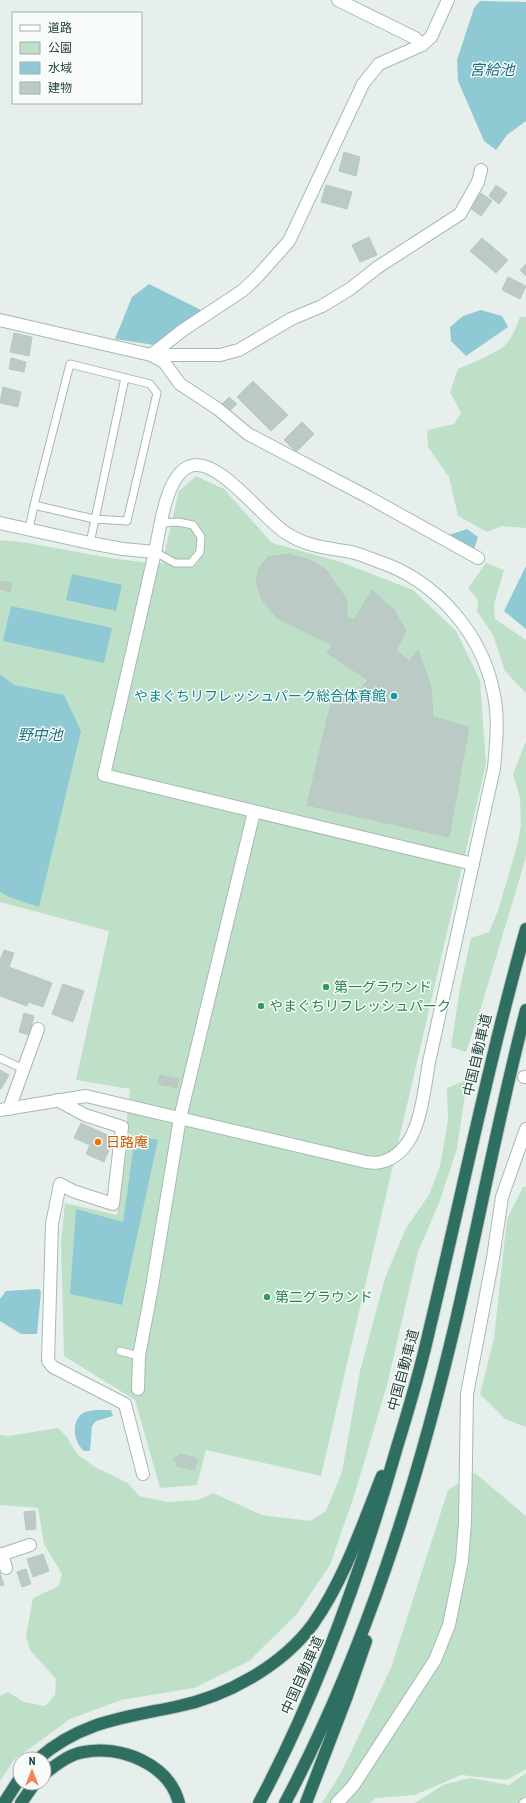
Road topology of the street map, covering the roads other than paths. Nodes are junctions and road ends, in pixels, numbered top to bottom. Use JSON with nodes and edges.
{"nodes":[{"id":1,"x":338,"y":0,"type":"edge"},
{"id":2,"x":448,"y":0,"type":"edge"},
{"id":3,"x":422,"y":45,"type":"junction"},
{"id":4,"x":481,"y":170,"type":"dead end"},
{"id":5,"x":0,"y":320,"type":"edge"},
{"id":6,"x":152,"y":356,"type":"junction"},
{"id":7,"x":125,"y":378,"type":"junction"},
{"id":8,"x":34,"y":505,"type":"junction"},
{"id":9,"x":94,"y":519,"type":"junction"},
{"id":10,"x":0,"y":523,"type":"edge"},
{"id":11,"x":161,"y":523,"type":"junction"},
{"id":12,"x":29,"y":529,"type":"junction"},
{"id":13,"x":90,"y":543,"type":"junction"},
{"id":14,"x":155,"y":552,"type":"junction"},
{"id":15,"x":478,"y":558,"type":"dead end"},
{"id":16,"x":254,"y":812,"type":"junction"},
{"id":17,"x":473,"y":864,"type":"junction"},
{"id":18,"x":526,"y":929,"type":"edge"},
{"id":19,"x":526,"y":1010,"type":"edge"},
{"id":20,"x":38,"y":1029,"type":"dead end"},
{"id":21,"x":0,"y":1058,"type":"edge"},
{"id":22,"x":23,"y":1069,"type":"junction"},
{"id":23,"x":57,"y":1100,"type":"junction"},
{"id":24,"x":4,"y":1110,"type":"edge"},
{"id":25,"x":180,"y":1118,"type":"junction"},
{"id":26,"x":526,"y":1129,"type":"edge"},
{"id":27,"x":120,"y":1350,"type":"dead end"},
{"id":28,"x":139,"y":1356,"type":"junction"},
{"id":29,"x":138,"y":1389,"type":"dead end"},
{"id":30,"x":408,"y":1408,"type":"junction"},
{"id":31,"x":143,"y":1474,"type":"dead end"},
{"id":32,"x":397,"y":1536,"type":"junction"},
{"id":33,"x":30,"y":1545,"type":"dead end"},
{"id":34,"x":1,"y":1554,"type":"edge"},
{"id":35,"x":6,"y":1568,"type":"dead end"},
{"id":36,"x":47,"y":1751,"type":"edge"},
{"id":37,"x":52,"y":1768,"type":"edge"},
{"id":38,"x":12,"y":1790,"type":"edge"},
{"id":39,"x":29,"y":1791,"type":"edge"},
{"id":40,"x":526,"y":1801,"type":"edge"},
{"id":41,"x":4,"y":1803,"type":"edge"},
{"id":42,"x":21,"y":1803,"type":"edge"},
{"id":43,"x":179,"y":1803,"type":"edge"},
{"id":44,"x":258,"y":1803,"type":"edge"},
{"id":45,"x":285,"y":1803,"type":"edge"},
{"id":46,"x":306,"y":1803,"type":"edge"},
{"id":47,"x":337,"y":1803,"type":"edge"},
{"id":48,"x":523,"y":1803,"type":"edge"}],
"edges":[{"from":1,"to":3,"type":"street"},
{"from":2,"to":3,"type":"street"},
{"from":3,"to":6,"type":"street"},
{"from":4,"to":6,"type":"street"},
{"from":5,"to":6,"type":"street"},
{"from":6,"to":15,"type":"street"},
{"from":7,"to":8,"type":"lane"},
{"from":7,"to":9,"type":"lane"},
{"from":7,"to":9,"type":"lane"},
{"from":8,"to":9,"type":"lane"},
{"from":8,"to":12,"type":"lane"},
{"from":9,"to":13,"type":"lane"},
{"from":10,"to":12,"type":"street"},
{"from":11,"to":14,"type":"street"},
{"from":11,"to":14,"type":"lane"},
{"from":11,"to":17,"type":"street"},
{"from":12,"to":13,"type":"street"},
{"from":13,"to":14,"type":"street"},
{"from":14,"to":16,"type":"street"},
{"from":16,"to":17,"type":"street"},
{"from":16,"to":25,"type":"street"},
{"from":17,"to":25,"type":"street"},
{"from":18,"to":30,"type":"highway","name":"中国自動車道"},
{"from":19,"to":32,"type":"highway"},
{"from":20,"to":22,"type":"street"},
{"from":21,"to":22,"type":"lane"},
{"from":22,"to":24,"type":"street"},
{"from":23,"to":24,"type":"street"},
{"from":23,"to":25,"type":"street"},
{"from":23,"to":31,"type":"street"},
{"from":25,"to":28,"type":"street"},
{"from":26,"to":47,"type":"street"},
{"from":27,"to":28,"type":"lane"},
{"from":28,"to":29,"type":"street"},
{"from":30,"to":36,"type":"highway"},
{"from":30,"to":44,"type":"highway","name":"中国自動車道"},
{"from":32,"to":45,"type":"highway"},
{"from":32,"to":46,"type":"highway"},
{"from":33,"to":34,"type":"street"},
{"from":34,"to":35,"type":"street"},
{"from":37,"to":43,"type":"highway"},
{"from":38,"to":41,"type":"highway"},
{"from":39,"to":42,"type":"highway"},
{"from":40,"to":48,"type":"lane"}]}
